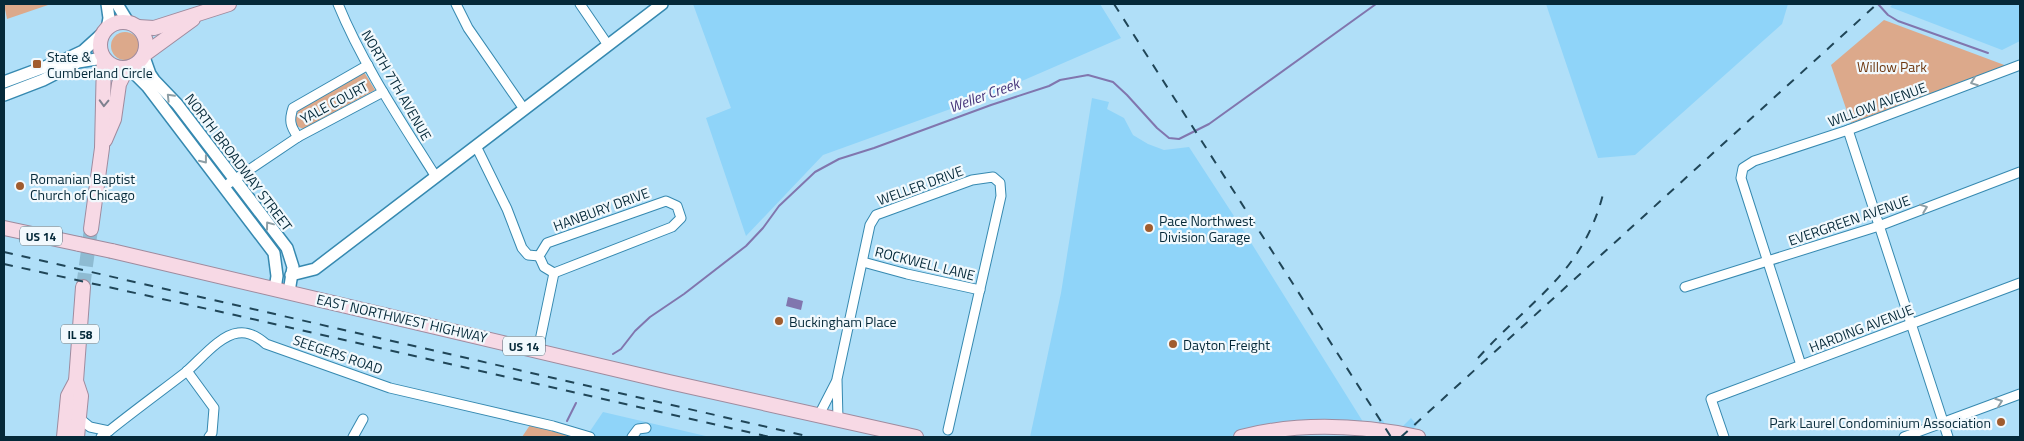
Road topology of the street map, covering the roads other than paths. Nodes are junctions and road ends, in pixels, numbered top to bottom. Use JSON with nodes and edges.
{"nodes":[{"id":1,"x":107,"y":4,"type":"edge"},
{"id":2,"x":117,"y":4,"type":"edge"},
{"id":3,"x":338,"y":4,"type":"edge"},
{"id":4,"x":456,"y":4,"type":"edge"},
{"id":5,"x":580,"y":4,"type":"edge"},
{"id":6,"x":662,"y":4,"type":"edge"},
{"id":7,"x":224,"y":5,"type":"edge"},
{"id":8,"x":202,"y":14,"type":"junction"},
{"id":9,"x":133,"y":25,"type":"junction"},
{"id":10,"x":105,"y":31,"type":"junction"},
{"id":11,"x":608,"y":45,"type":"junction"},
{"id":12,"x":144,"y":55,"type":"junction"},
{"id":13,"x":104,"y":58,"type":"junction"},
{"id":14,"x":368,"y":65,"type":"junction"},
{"id":15,"x":2020,"y":66,"type":"edge"},
{"id":16,"x":128,"y":68,"type":"junction"},
{"id":17,"x":4,"y":82,"type":"edge"},
{"id":18,"x":383,"y":92,"type":"junction"},
{"id":19,"x":4,"y":95,"type":"edge"},
{"id":20,"x":524,"y":109,"type":"junction"},
{"id":21,"x":1848,"y":130,"type":"junction"},
{"id":22,"x":298,"y":137,"type":"junction"},
{"id":23,"x":476,"y":146,"type":"junction"},
{"id":24,"x":102,"y":148,"type":"junction"},
{"id":25,"x":2020,"y":172,"type":"edge"},
{"id":26,"x":436,"y":177,"type":"junction"},
{"id":27,"x":235,"y":180,"type":"junction"},
{"id":28,"x":224,"y":186,"type":"junction"},
{"id":29,"x":1879,"y":226,"type":"junction"},
{"id":30,"x":4,"y":228,"type":"edge"},
{"id":31,"x":91,"y":229,"type":"tunnel mouth"},
{"id":32,"x":539,"y":256,"type":"junction"},
{"id":33,"x":291,"y":262,"type":"junction"},
{"id":34,"x":863,"y":262,"type":"junction"},
{"id":35,"x":1768,"y":262,"type":"junction"},
{"id":36,"x":316,"y":269,"type":"junction"},
{"id":37,"x":554,"y":273,"type":"junction"},
{"id":38,"x":291,"y":275,"type":"junction"},
{"id":39,"x":2020,"y":283,"type":"edge"},
{"id":40,"x":83,"y":287,"type":"tunnel mouth"},
{"id":41,"x":1685,"y":287,"type":"dead end"},
{"id":42,"x":282,"y":290,"type":"junction"},
{"id":43,"x":980,"y":290,"type":"junction"},
{"id":44,"x":1911,"y":324,"type":"junction"},
{"id":45,"x":538,"y":350,"type":"junction"},
{"id":46,"x":1802,"y":365,"type":"junction"},
{"id":47,"x":187,"y":371,"type":"junction"},
{"id":48,"x":837,"y":379,"type":"junction"},
{"id":49,"x":76,"y":381,"type":"junction"},
{"id":50,"x":2020,"y":394,"type":"edge"},
{"id":51,"x":819,"y":415,"type":"junction"},
{"id":52,"x":79,"y":418,"type":"junction"},
{"id":53,"x":363,"y":419,"type":"dead end"},
{"id":54,"x":838,"y":420,"type":"junction"},
{"id":55,"x":1943,"y":423,"type":"junction"},
{"id":56,"x":646,"y":428,"type":"dead end"},
{"id":57,"x":948,"y":430,"type":"dead end"},
{"id":58,"x":108,"y":431,"type":"junction"},
{"id":59,"x":64,"y":437,"type":"edge"},
{"id":60,"x":77,"y":437,"type":"edge"},
{"id":61,"x":101,"y":437,"type":"edge"},
{"id":62,"x":209,"y":437,"type":"edge"},
{"id":63,"x":353,"y":437,"type":"edge"},
{"id":64,"x":590,"y":437,"type":"edge"},
{"id":65,"x":632,"y":437,"type":"edge"},
{"id":66,"x":916,"y":437,"type":"edge"},
{"id":67,"x":1241,"y":437,"type":"edge"},
{"id":68,"x":1279,"y":437,"type":"edge"},
{"id":69,"x":1341,"y":437,"type":"edge"},
{"id":70,"x":1418,"y":437,"type":"edge"},
{"id":71,"x":1724,"y":437,"type":"edge"},
{"id":72,"x":1904,"y":437,"type":"edge"},
{"id":73,"x":1948,"y":437,"type":"edge"}],
"edges":[{"from":1,"to":10,"type":"street"},
{"from":2,"to":9,"type":"street"},
{"from":3,"to":14,"type":"street","name":"NORTH 7TH AVENUE"},
{"from":4,"to":20,"type":"street"},
{"from":5,"to":11,"type":"street"},
{"from":6,"to":11,"type":"street"},
{"from":7,"to":8,"type":"main road"},
{"from":8,"to":9,"type":"main road"},
{"from":8,"to":12,"type":"main road"},
{"from":9,"to":10,"type":"main road"},
{"from":9,"to":12,"type":"main road"},
{"from":10,"to":13,"type":"main road"},
{"from":10,"to":17,"type":"street"},
{"from":11,"to":20,"type":"street"},
{"from":12,"to":16,"type":"main road"},
{"from":27,"to":12,"type":"street","name":"NORTH BROADWAY STREET","one_way":true},
{"from":13,"to":16,"type":"main road"},
{"from":13,"to":19,"type":"street"},
{"from":13,"to":24,"type":"main road","one_way":true},
{"from":14,"to":18,"type":"street","name":"NORTH 7TH AVENUE"},
{"from":14,"to":22,"type":"street","name":"YALE COURT"},
{"from":15,"to":21,"type":"street","name":"WILLOW AVENUE","one_way":true},
{"from":16,"to":24,"type":"main road"},
{"from":16,"to":28,"type":"street","name":"NORTH BROADWAY STREET","one_way":true},
{"from":18,"to":22,"type":"street","name":"YALE COURT"},
{"from":18,"to":26,"type":"street","name":"NORTH 7TH AVENUE"},
{"from":20,"to":23,"type":"street"},
{"from":21,"to":29,"type":"street"},
{"from":21,"to":35,"type":"street","name":"WILLOW AVENUE"},
{"from":22,"to":27,"type":"street","name":"YALE COURT"},
{"from":23,"to":26,"type":"street"},
{"from":23,"to":32,"type":"street"},
{"from":24,"to":31,"type":"main road"},
{"from":29,"to":25,"type":"street","name":"EVERGREEN AVENUE","one_way":true},
{"from":26,"to":36,"type":"street"},
{"from":27,"to":28,"type":"street","name":"YALE COURT"},
{"from":33,"to":27,"type":"street","name":"NORTH BROADWAY STREET","one_way":true},
{"from":28,"to":42,"type":"street","name":"NORTH BROADWAY STREET"},
{"from":29,"to":35,"type":"street","name":"EVERGREEN AVENUE"},
{"from":29,"to":44,"type":"street"},
{"from":30,"to":42,"type":"main road","name":"EAST NORTHWEST HIGHWAY","number":"US 14","bridge":true},
{"from":32,"to":37,"type":"street"},
{"from":32,"to":37,"type":"street","name":"HANBURY DRIVE"},
{"from":33,"to":36,"type":"street"},
{"from":33,"to":38,"type":"street","name":"NORTH BROADWAY STREET"},
{"from":34,"to":43,"type":"street","name":"ROCKWELL LANE"},
{"from":34,"to":43,"type":"street","name":"WELLER DRIVE"},
{"from":34,"to":48,"type":"street"},
{"from":35,"to":41,"type":"street","name":"EVERGREEN AVENUE"},
{"from":35,"to":46,"type":"street"},
{"from":36,"to":38,"type":"street"},
{"from":37,"to":45,"type":"street"},
{"from":38,"to":42,"type":"street","name":"NORTH BROADWAY STREET"},
{"from":39,"to":44,"type":"street","name":"HARDING AVENUE"},
{"from":40,"to":49,"type":"main road","number":"IL 58"},
{"from":42,"to":45,"type":"main road","name":"EAST NORTHWEST HIGHWAY","number":"US 14"},
{"from":43,"to":57,"type":"street"},
{"from":44,"to":46,"type":"street","name":"HARDING AVENUE"},
{"from":44,"to":55,"type":"street"},
{"from":45,"to":51,"type":"main road","name":"EAST NORTHWEST HIGHWAY","number":"US 14"},
{"from":46,"to":71,"type":"street","name":"HARDING AVENUE"},
{"from":47,"to":58,"type":"street","name":"SEEGERS ROAD"},
{"from":47,"to":62,"type":"street"},
{"from":47,"to":64,"type":"street","name":"SEEGERS ROAD"},
{"from":48,"to":51,"type":"street"},
{"from":48,"to":54,"type":"street"},
{"from":49,"to":52,"type":"main road","number":"IL 58"},
{"from":49,"to":59,"type":"main road","number":"IL 58"},
{"from":55,"to":50,"type":"street","one_way":true},
{"from":51,"to":54,"type":"main road","name":"EAST NORTHWEST HIGHWAY","number":"US 14"},
{"from":52,"to":58,"type":"street"},
{"from":52,"to":60,"type":"main road","number":"IL 58"},
{"from":53,"to":63,"type":"street"},
{"from":54,"to":66,"type":"main road","name":"EAST NORTHWEST HIGHWAY","number":"US 14"},
{"from":55,"to":72,"type":"street"},
{"from":55,"to":73,"type":"street"},
{"from":56,"to":65,"type":"street"},
{"from":58,"to":61,"type":"street","name":"SEEGERS ROAD"},
{"from":67,"to":70,"type":"main road"},
{"from":68,"to":69,"type":"main road"}]}
